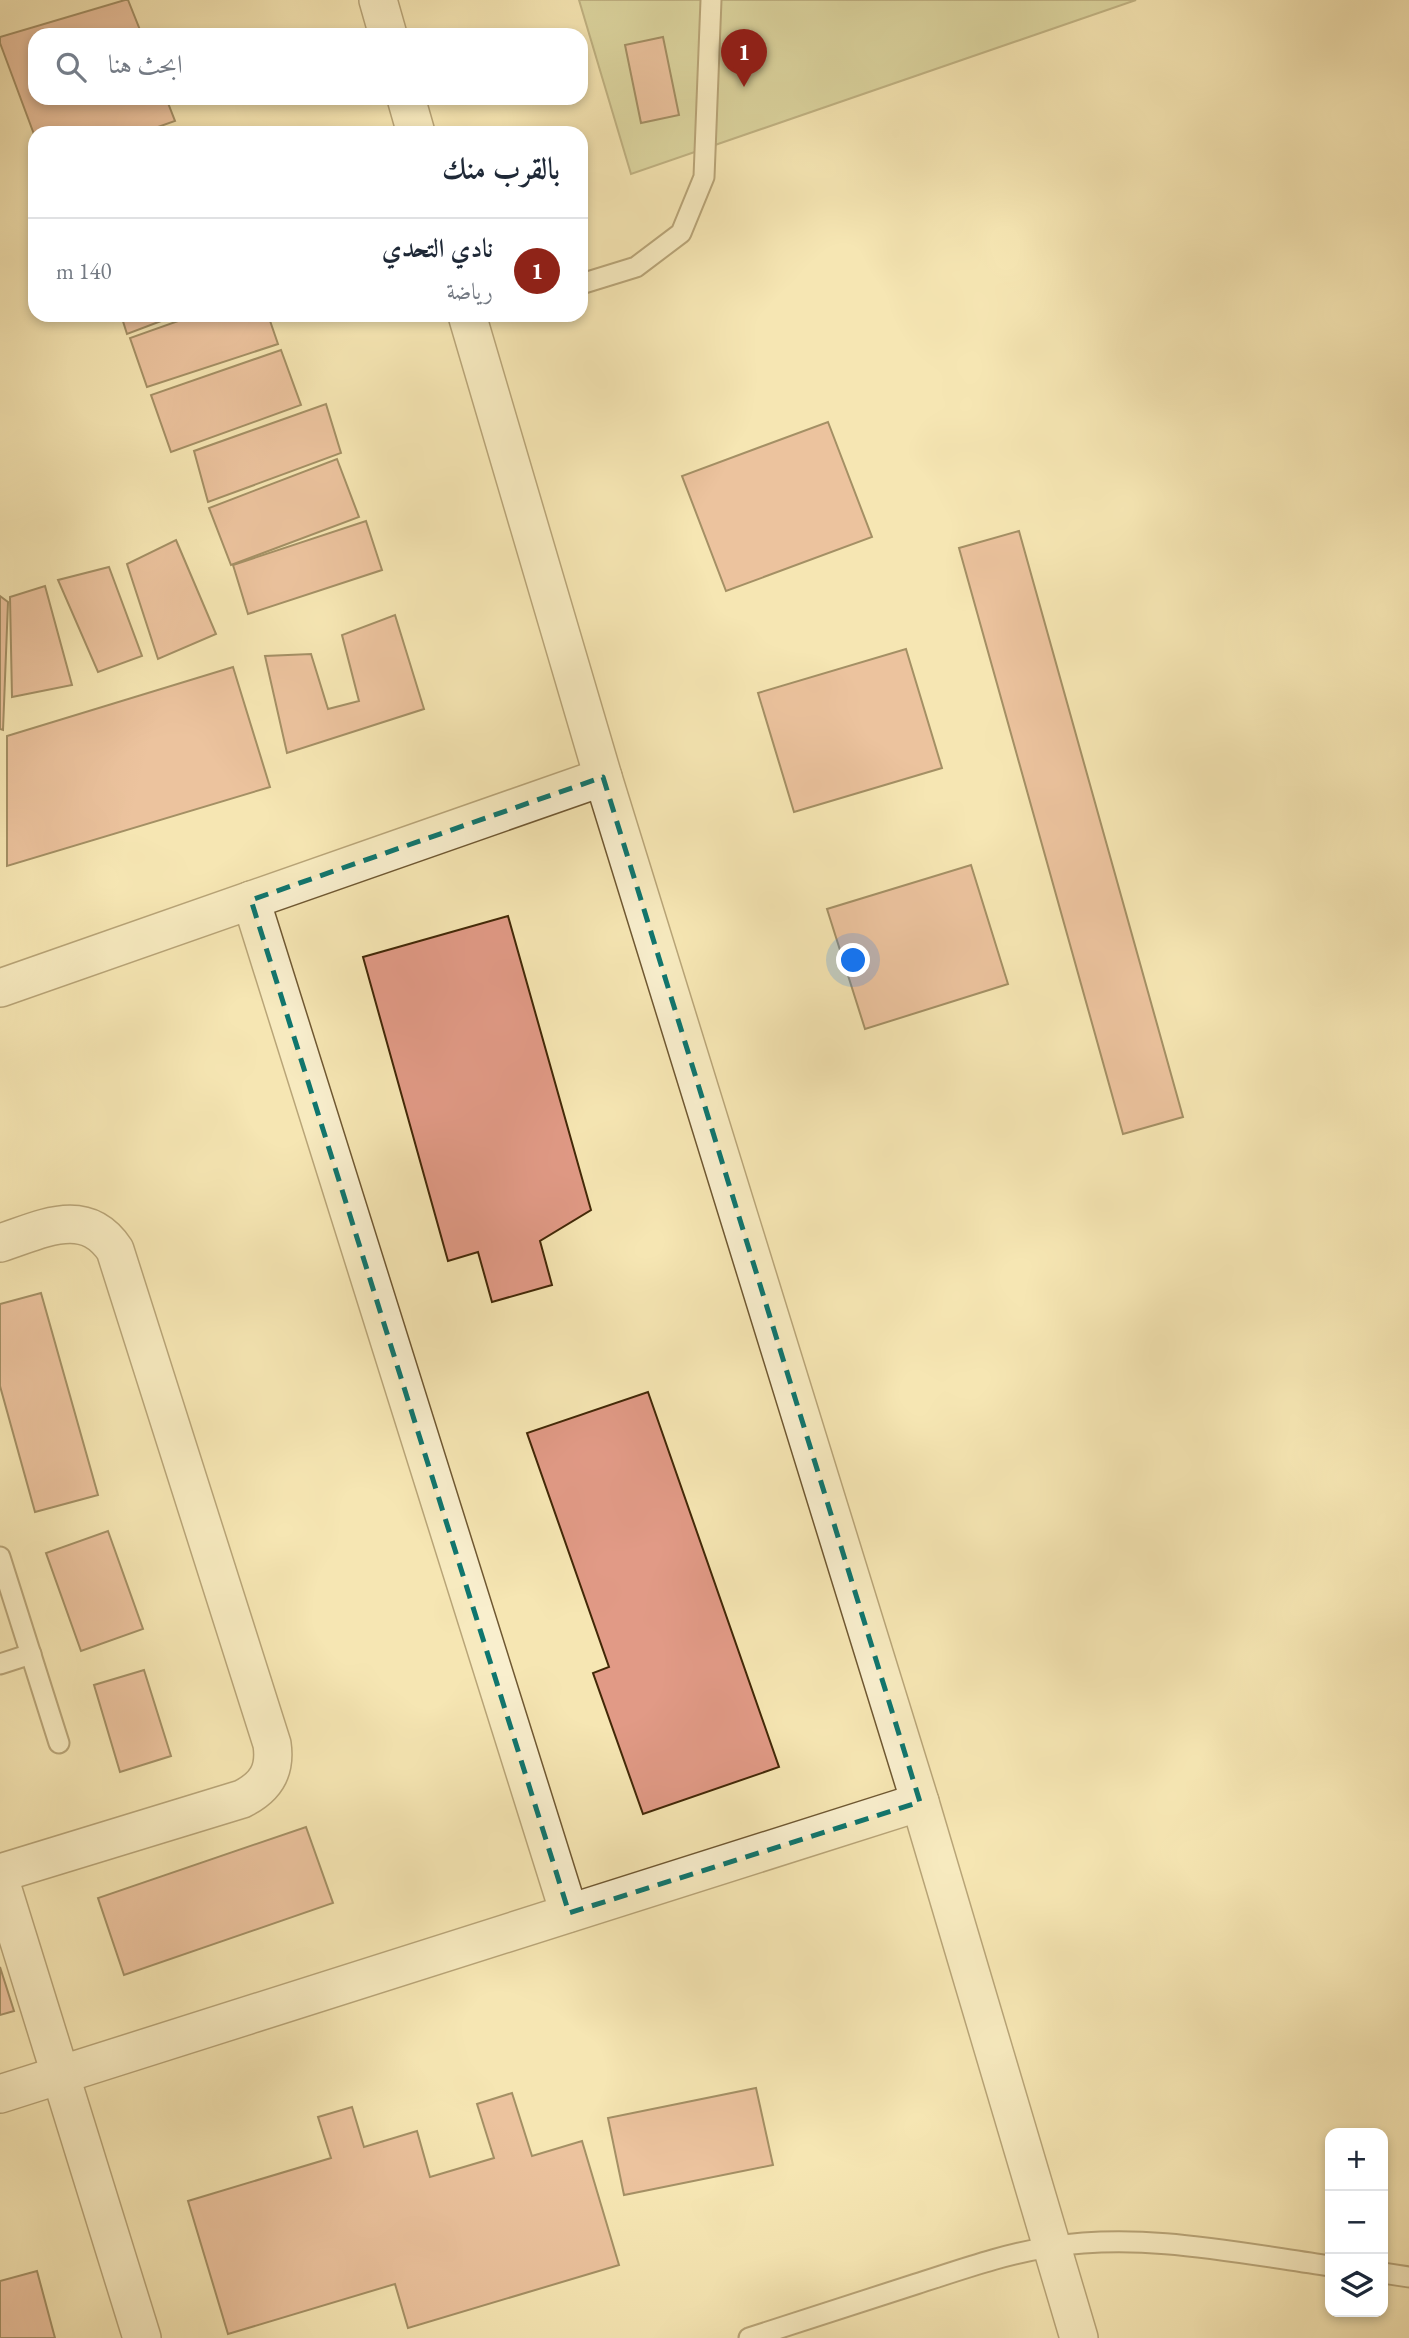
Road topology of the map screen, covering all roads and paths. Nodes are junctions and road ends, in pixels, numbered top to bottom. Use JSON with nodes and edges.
{"nodes":[{"id":1,"x":378,"y":0,"type":"edge"},
{"id":2,"x":711,"y":0,"type":"edge"},
{"id":3,"x":386,"y":28,"type":"edge"},
{"id":4,"x":408,"y":105,"type":"edge"},
{"id":5,"x":413,"y":126,"type":"edge"},
{"id":6,"x":588,"y":282,"type":"edge"},
{"id":7,"x":472,"y":322,"type":"edge"},
{"id":8,"x":603,"y":777,"type":"junction"},
{"id":9,"x":251,"y":900,"type":"junction"},
{"id":10,"x":0,"y":988,"type":"edge"},
{"id":11,"x":0,"y":1243,"type":"edge"},
{"id":12,"x":0,"y":1557,"type":"edge"},
{"id":13,"x":31,"y":1654,"type":"junction"},
{"id":14,"x":0,"y":1664,"type":"edge"},
{"id":15,"x":59,"y":1743,"type":"dead end"},
{"id":16,"x":920,"y":1802,"type":"junction"},
{"id":17,"x":0,"y":1873,"type":"edge"},
{"id":18,"x":0,"y":1880,"type":"edge"},
{"id":19,"x":569,"y":1913,"type":"junction"},
{"id":20,"x":59,"y":2076,"type":"junction"},
{"id":21,"x":0,"y":2094,"type":"edge"},
{"id":22,"x":1051,"y":2246,"type":"junction"},
{"id":23,"x":1325,"y":2265,"type":"edge"},
{"id":24,"x":1388,"y":2274,"type":"edge"},
{"id":25,"x":1409,"y":2277,"type":"edge"},
{"id":26,"x":142,"y":2338,"type":"edge"},
{"id":27,"x":749,"y":2338,"type":"edge"},
{"id":28,"x":1079,"y":2338,"type":"edge"}],
"edges":[{"from":1,"to":3,"type":"street"},
{"from":2,"to":6,"type":"lane"},
{"from":4,"to":5,"type":"street"},
{"from":7,"to":8,"type":"street"},
{"from":8,"to":9,"type":"street"},
{"from":8,"to":16,"type":"street"},
{"from":9,"to":10,"type":"street"},
{"from":9,"to":19,"type":"street"},
{"from":11,"to":17,"type":"street"},
{"from":12,"to":13,"type":"lane"},
{"from":13,"to":14,"type":"lane"},
{"from":13,"to":15,"type":"lane"},
{"from":16,"to":19,"type":"street"},
{"from":16,"to":22,"type":"street"},
{"from":18,"to":20,"type":"street"},
{"from":19,"to":20,"type":"street"},
{"from":20,"to":21,"type":"street"},
{"from":20,"to":26,"type":"street"},
{"from":22,"to":23,"type":"lane"},
{"from":22,"to":27,"type":"lane"},
{"from":22,"to":28,"type":"street"},
{"from":24,"to":25,"type":"lane"}]}
